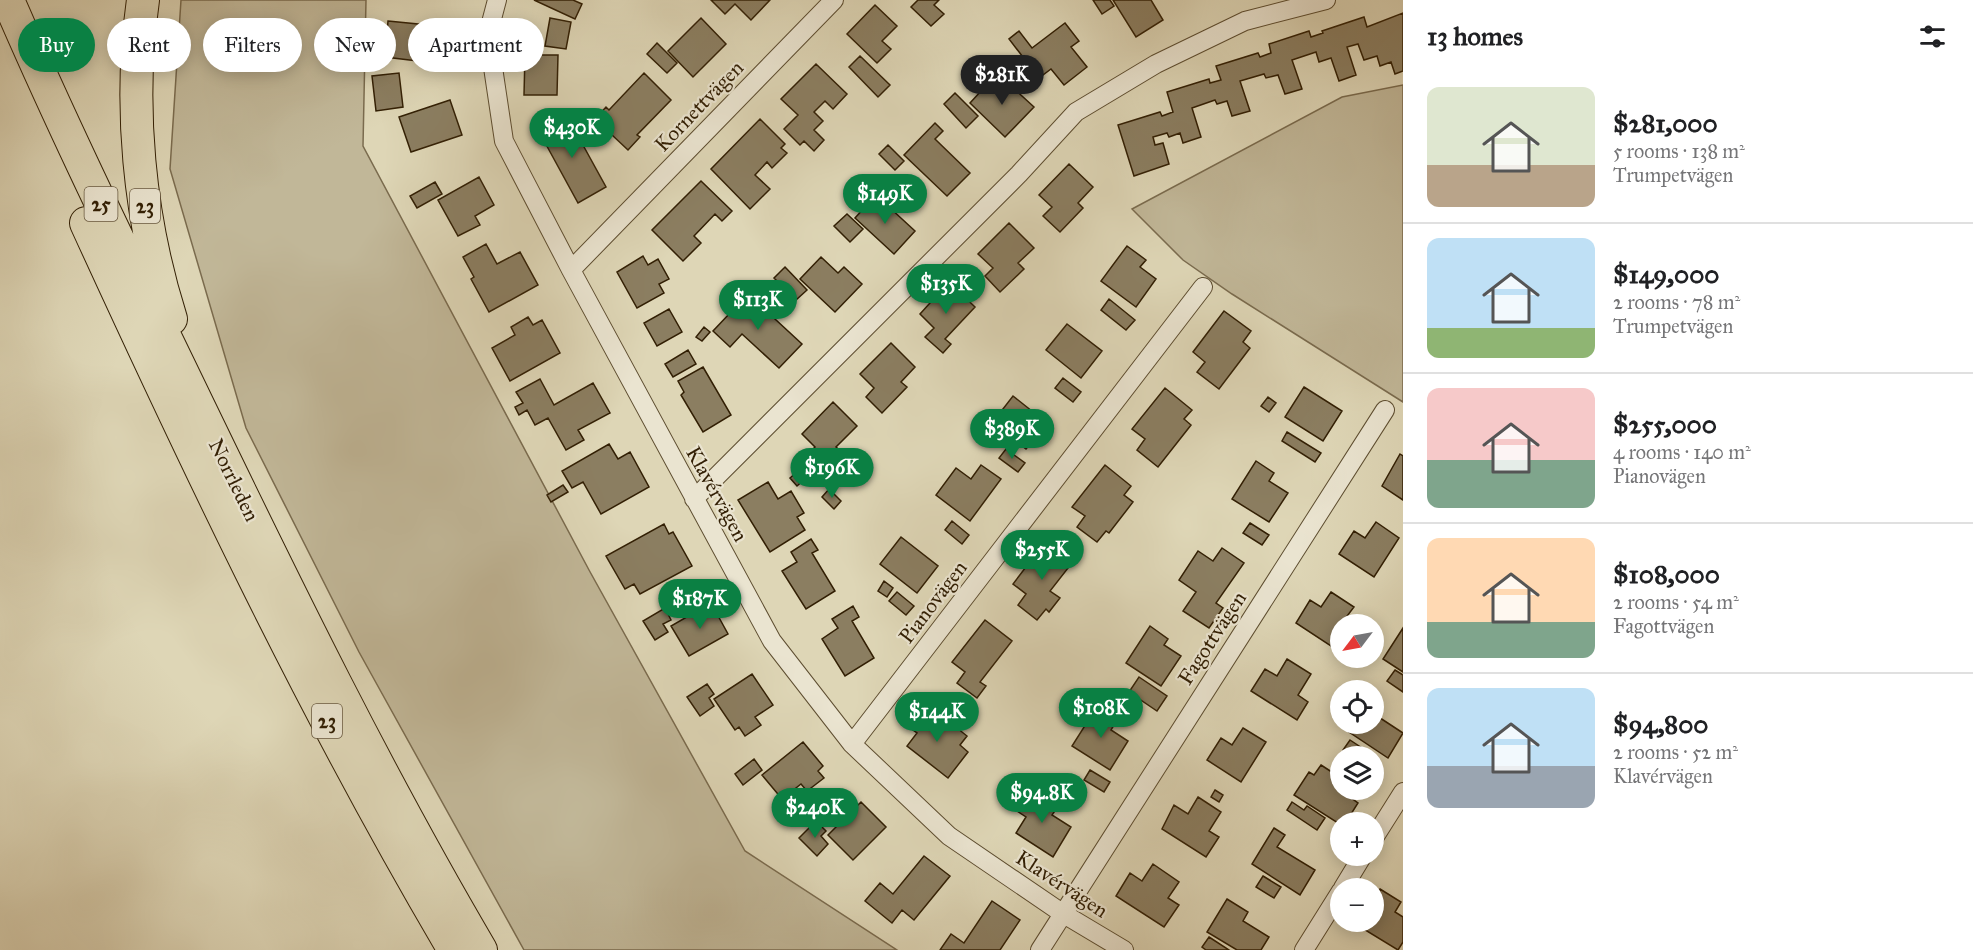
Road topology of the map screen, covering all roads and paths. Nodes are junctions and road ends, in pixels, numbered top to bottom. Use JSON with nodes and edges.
{"nodes":[{"id":1,"x":8,"y":0,"type":"edge"},
{"id":2,"x":143,"y":0,"type":"edge"},
{"id":3,"x":497,"y":0,"type":"edge"},
{"id":4,"x":834,"y":0,"type":"edge"},
{"id":5,"x":1326,"y":0,"type":"edge"},
{"id":6,"x":0,"y":30,"type":"edge"},
{"id":7,"x":571,"y":270,"type":"junction"},
{"id":8,"x":1203,"y":287,"type":"dead end"},
{"id":9,"x":198,"y":406,"type":"junction"},
{"id":10,"x":1385,"y":410,"type":"dead end"},
{"id":11,"x":694,"y":499,"type":"junction"},
{"id":12,"x":852,"y":744,"type":"junction"},
{"id":13,"x":1403,"y":792,"type":"edge"},
{"id":14,"x":1384,"y":822,"type":"edge"},
{"id":15,"x":1330,"y":908,"type":"edge"},
{"id":16,"x":1062,"y":914,"type":"junction"},
{"id":17,"x":454,"y":950,"type":"edge"},
{"id":18,"x":481,"y":950,"type":"edge"},
{"id":19,"x":1040,"y":950,"type":"edge"},
{"id":20,"x":1124,"y":950,"type":"edge"},
{"id":21,"x":1304,"y":950,"type":"edge"}],
"edges":[{"from":1,"to":9,"type":"highway","name":"Norrleden","number":"25"},
{"from":2,"to":9,"type":"highway","number":"23"},
{"from":3,"to":7,"type":"street","name":"Klavérvägen"},
{"from":4,"to":7,"type":"street","name":"Kornettvägen"},
{"from":5,"to":11,"type":"street"},
{"from":6,"to":17,"type":"highway","name":"Norrleden","number":"23"},
{"from":7,"to":11,"type":"street","name":"Klavérvägen"},
{"from":8,"to":12,"type":"street","name":"Pianovägen"},
{"from":9,"to":18,"type":"highway","name":"Norrleden","number":"23"},
{"from":10,"to":16,"type":"street","name":"Fagottvägen"},
{"from":11,"to":12,"type":"street","name":"Klavérvägen"},
{"from":12,"to":16,"type":"street","name":"Klavérvägen"},
{"from":13,"to":14,"type":"street"},
{"from":15,"to":21,"type":"street"},
{"from":16,"to":19,"type":"street","name":"Fagottvägen"},
{"from":16,"to":20,"type":"street","name":"Klavérvägen"}]}
